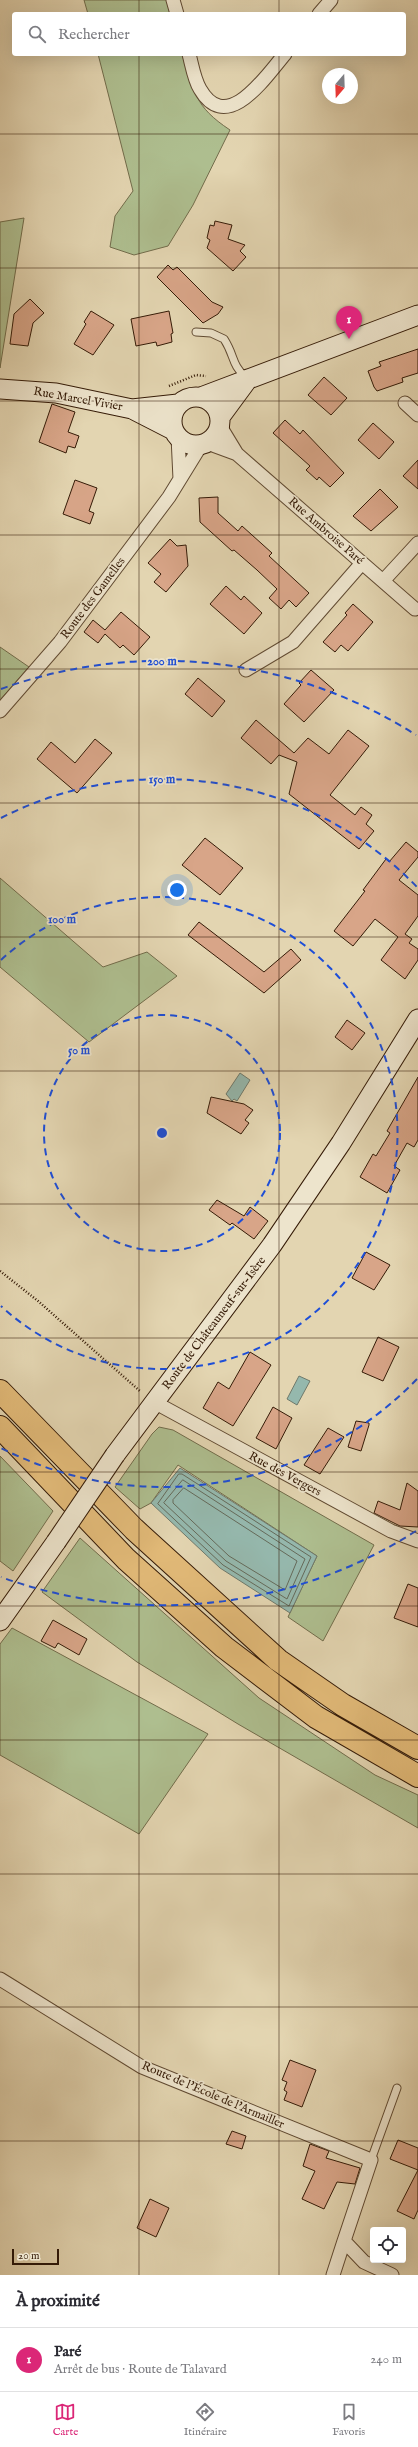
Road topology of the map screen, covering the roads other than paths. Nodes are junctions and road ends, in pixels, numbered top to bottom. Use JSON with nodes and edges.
{"nodes":[{"id":1,"x":173,"y":0,"type":"edge"},
{"id":2,"x":331,"y":0,"type":"edge"},
{"id":3,"x":176,"y":12,"type":"edge"},
{"id":4,"x":321,"y":12,"type":"edge"},
{"id":5,"x":190,"y":56,"type":"edge"},
{"id":6,"x":283,"y":56,"type":"edge"},
{"id":7,"x":418,"y":315,"type":"edge"},
{"id":8,"x":196,"y":332,"type":"dead end"},
{"id":9,"x":241,"y":374,"type":"junction"},
{"id":10,"x":0,"y":389,"type":"edge"},
{"id":11,"x":201,"y":397,"type":"junction"},
{"id":12,"x":404,"y":403,"type":"dead end"},
{"id":13,"x":178,"y":404,"type":"junction"},
{"id":14,"x":132,"y":409,"type":"junction"},
{"id":15,"x":418,"y":415,"type":"edge"},
{"id":16,"x":220,"y":421,"type":"junction"},
{"id":17,"x":175,"y":434,"type":"junction"},
{"id":18,"x":204,"y":444,"type":"junction"},
{"id":19,"x":237,"y":454,"type":"junction"},
{"id":20,"x":180,"y":479,"type":"junction"},
{"id":21,"x":418,"y":543,"type":"edge"},
{"id":22,"x":362,"y":563,"type":"junction"},
{"id":23,"x":383,"y":581,"type":"junction"},
{"id":24,"x":415,"y":609,"type":"dead end"},
{"id":25,"x":246,"y":670,"type":"dead end"},
{"id":26,"x":0,"y":712,"type":"edge"},
{"id":27,"x":418,"y":1019,"type":"edge"},
{"id":28,"x":0,"y":1391,"type":"edge"},
{"id":29,"x":154,"y":1402,"type":"junction"},
{"id":30,"x":0,"y":1427,"type":"edge"},
{"id":31,"x":418,"y":1541,"type":"edge"},
{"id":32,"x":0,"y":1621,"type":"edge"},
{"id":33,"x":418,"y":1748,"type":"edge"},
{"id":34,"x":418,"y":1776,"type":"edge"},
{"id":35,"x":0,"y":1979,"type":"edge"},
{"id":36,"x":398,"y":2088,"type":"dead end"},
{"id":37,"x":371,"y":2160,"type":"junction"},
{"id":38,"x":344,"y":2241,"type":"junction"},
{"id":39,"x":333,"y":2275,"type":"edge"},
{"id":40,"x":392,"y":2275,"type":"edge"}],
"edges":[{"from":1,"to":3,"type":"street"},
{"from":2,"to":4,"type":"street"},
{"from":5,"to":6,"type":"street"},
{"from":7,"to":9,"type":"main road"},
{"from":8,"to":9,"type":"lane"},
{"from":9,"to":11,"type":"main road"},
{"from":9,"to":16,"type":"main road"},
{"from":10,"to":14,"type":"main road","name":"Rue Marcel Vivier"},
{"from":11,"to":13,"type":"main road"},
{"from":11,"to":16,"type":"main road"},
{"from":12,"to":15,"type":"street"},
{"from":13,"to":14,"type":"main road","name":"Rue Marcel Vivier"},
{"from":13,"to":17,"type":"main road"},
{"from":14,"to":17,"type":"main road","name":"Rue Marcel Vivier"},
{"from":16,"to":18,"type":"main road"},
{"from":16,"to":19,"type":"street","name":"Rue Ambroise Paré"},
{"from":17,"to":18,"type":"main road"},
{"from":17,"to":20,"type":"street"},
{"from":18,"to":19,"type":"street","name":"Rue Ambroise Paré"},
{"from":18,"to":20,"type":"street","name":"Route des Gamelles"},
{"from":19,"to":22,"type":"street","name":"Rue Ambroise Paré"},
{"from":20,"to":26,"type":"street","name":"Route des Gamelles"},
{"from":21,"to":23,"type":"street"},
{"from":22,"to":23,"type":"street","name":"Rue Ambroise Paré"},
{"from":22,"to":25,"type":"street"},
{"from":23,"to":24,"type":"street","name":"Rue Ambroise Paré"},
{"from":27,"to":29,"type":"main road","name":"Route de Châteauneuf-sur-Isère"},
{"from":28,"to":33,"type":"highway"},
{"from":29,"to":31,"type":"street","name":"Rue des Vergers"},
{"from":29,"to":32,"type":"main road","name":"Route de Châteauneuf-sur-Isère","bridge":true},
{"from":30,"to":34,"type":"highway"},
{"from":35,"to":37,"type":"street","name":"Route de l'École de l'Armailler"},
{"from":36,"to":37,"type":"lane"},
{"from":37,"to":38,"type":"street"},
{"from":38,"to":39,"type":"street"},
{"from":38,"to":40,"type":"street"}]}
